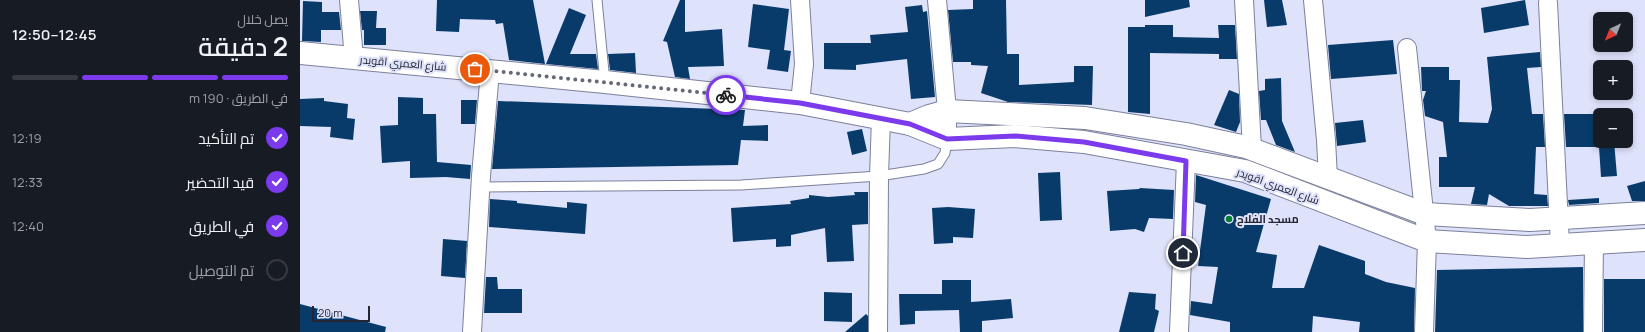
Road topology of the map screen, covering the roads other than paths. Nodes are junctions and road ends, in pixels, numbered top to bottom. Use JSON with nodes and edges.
{"nodes":[{"id":1,"x":350,"y":0,"type":"edge"},
{"id":2,"x":596,"y":0,"type":"edge"},
{"id":3,"x":800,"y":0,"type":"edge"},
{"id":4,"x":937,"y":0,"type":"edge"},
{"id":5,"x":1244,"y":0,"type":"edge"},
{"id":6,"x":1313,"y":0,"type":"edge"},
{"id":7,"x":1548,"y":3,"type":"dead end"},
{"id":8,"x":1407,"y":48,"type":"dead end"},
{"id":9,"x":300,"y":53,"type":"edge"},
{"id":10,"x":354,"y":59,"type":"junction"},
{"id":11,"x":490,"y":71,"type":"junction"},
{"id":12,"x":605,"y":82,"type":"junction"},
{"id":13,"x":800,"y":103,"type":"junction"},
{"id":14,"x":947,"y":111,"type":"junction"},
{"id":15,"x":881,"y":118,"type":"junction"},
{"id":16,"x":910,"y":124,"type":"junction"},
{"id":17,"x":947,"y":139,"type":"junction"},
{"id":18,"x":1252,"y":149,"type":"junction"},
{"id":19,"x":1186,"y":161,"type":"junction"},
{"id":20,"x":879,"y":176,"type":"junction"},
{"id":21,"x":1328,"y":178,"type":"junction"},
{"id":22,"x":481,"y":188,"type":"junction"},
{"id":23,"x":1645,"y":213,"type":"edge"},
{"id":24,"x":1425,"y":214,"type":"junction"},
{"id":25,"x":1559,"y":218,"type":"junction"},
{"id":26,"x":1645,"y":240,"type":"edge"},
{"id":27,"x":1427,"y":241,"type":"junction"},
{"id":28,"x":1594,"y":242,"type":"junction"},
{"id":29,"x":1560,"y":245,"type":"junction"},
{"id":30,"x":472,"y":332,"type":"edge"},
{"id":31,"x":878,"y":332,"type":"edge"},
{"id":32,"x":1179,"y":332,"type":"edge"},
{"id":33,"x":1424,"y":332,"type":"edge"},
{"id":34,"x":1593,"y":332,"type":"edge"}],
"edges":[{"from":1,"to":10,"type":"street"},
{"from":2,"to":12,"type":"lane"},
{"from":3,"to":13,"type":"street"},
{"from":4,"to":14,"type":"street"},
{"from":5,"to":18,"type":"street"},
{"from":6,"to":21,"type":"street"},
{"from":7,"to":25,"type":"street"},
{"from":8,"to":24,"type":"street"},
{"from":9,"to":10,"type":"street","name":"شارع العمري اقويدر"},
{"from":10,"to":11,"type":"street","name":"شارع العمري اقويدر"},
{"from":11,"to":12,"type":"street","name":"شارع العمري اقويدر"},
{"from":11,"to":22,"type":"street"},
{"from":12,"to":13,"type":"street","name":"شارع العمري اقويدر"},
{"from":13,"to":15,"type":"street","name":"شارع العمري اقويدر"},
{"from":14,"to":16,"type":"street"},
{"from":14,"to":17,"type":"street"},
{"from":14,"to":18,"type":"street"},
{"from":15,"to":16,"type":"street","name":"شارع العمري اقويدر"},
{"from":15,"to":20,"type":"street"},
{"from":16,"to":17,"type":"street","name":"شارع العمري اقويدر"},
{"from":17,"to":19,"type":"street","name":"شارع العمري اقويدر"},
{"from":17,"to":20,"type":"lane"},
{"from":18,"to":21,"type":"street"},
{"from":19,"to":27,"type":"street","name":"شارع العمري اقويدر"},
{"from":19,"to":32,"type":"street"},
{"from":20,"to":22,"type":"lane"},
{"from":20,"to":31,"type":"street"},
{"from":21,"to":24,"type":"street"},
{"from":22,"to":30,"type":"street"},
{"from":23,"to":25,"type":"street"},
{"from":24,"to":25,"type":"street"},
{"from":24,"to":27,"type":"street"},
{"from":25,"to":29,"type":"street"},
{"from":26,"to":28,"type":"street","name":"شارع العمري اقويدر"},
{"from":27,"to":29,"type":"street","name":"شارع العمري اقويدر"},
{"from":27,"to":33,"type":"street"},
{"from":28,"to":29,"type":"street","name":"شارع العمري اقويدر"},
{"from":28,"to":34,"type":"street"}]}
